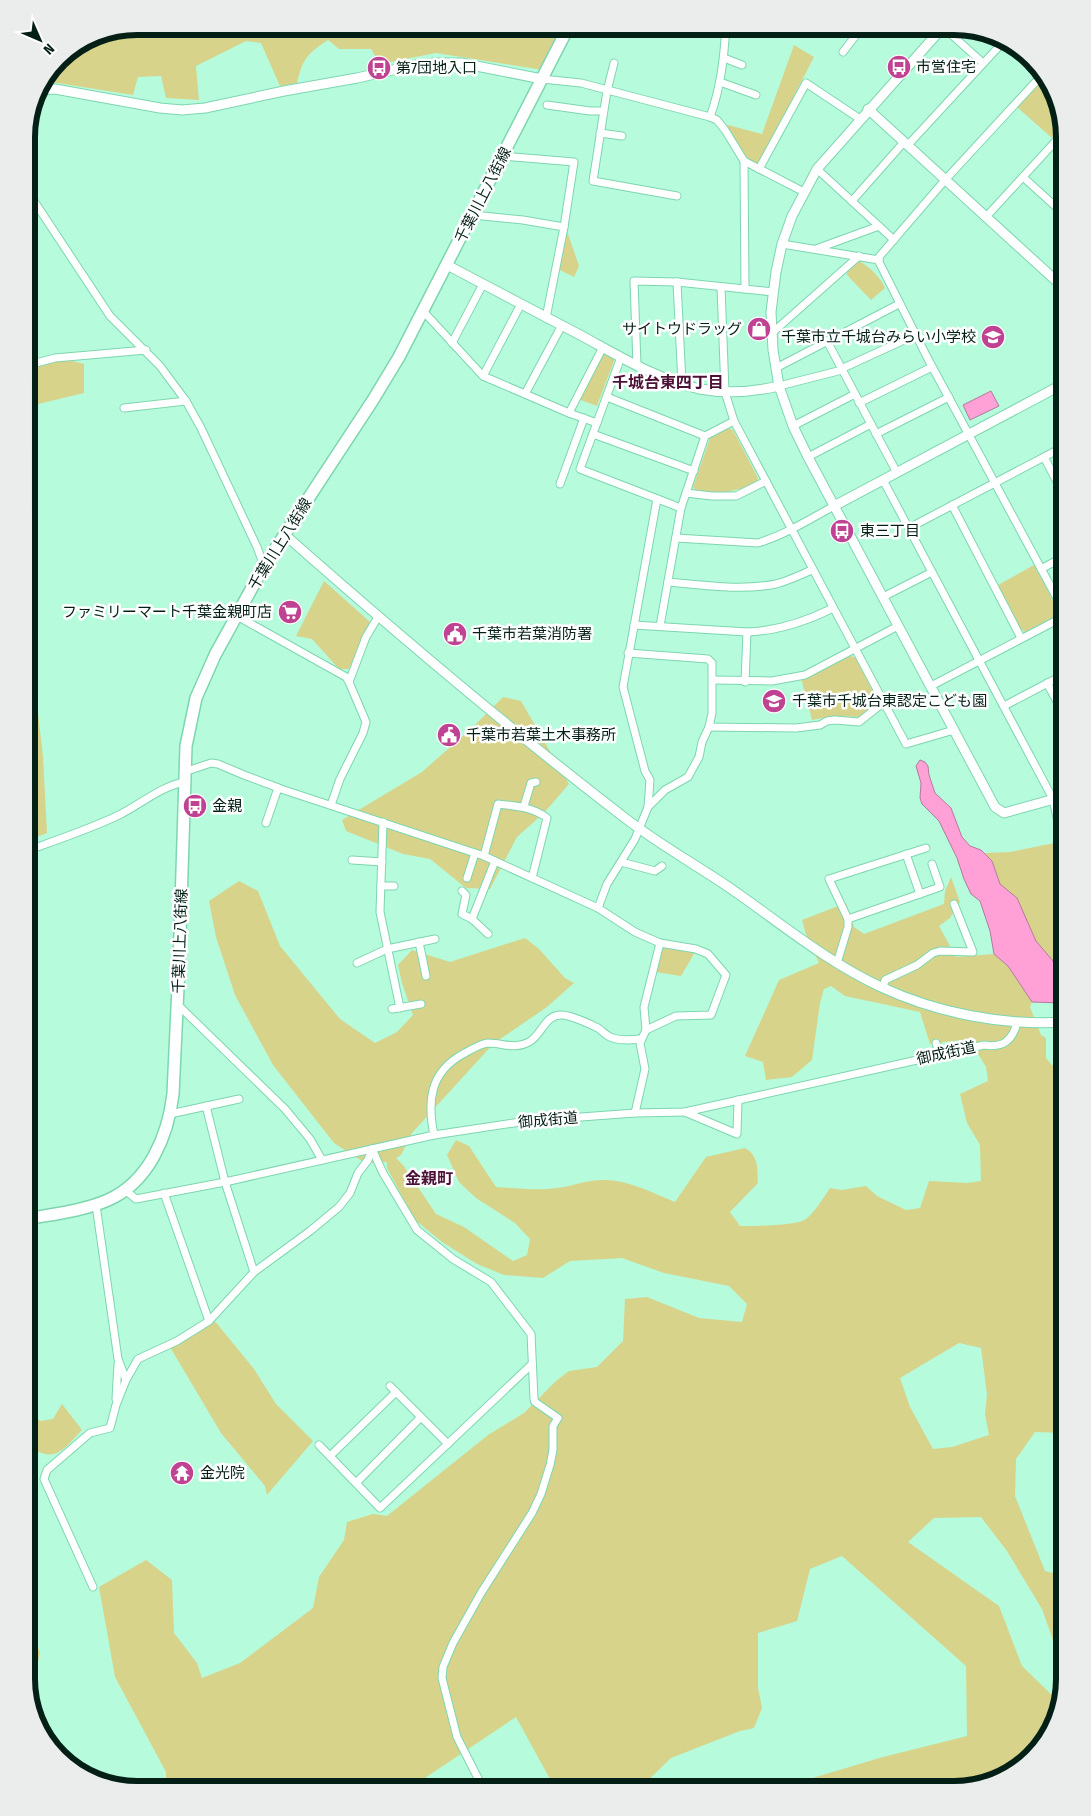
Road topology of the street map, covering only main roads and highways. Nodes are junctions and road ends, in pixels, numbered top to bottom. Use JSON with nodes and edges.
{"nodes":[{"id":1,"x":564,"y":35,"type":"edge"},
{"id":2,"x":35,"y":1217,"type":"edge"}],
"edges":[{"from":1,"to":2,"type":"main road","name":"千葉川上八街線"}]}
